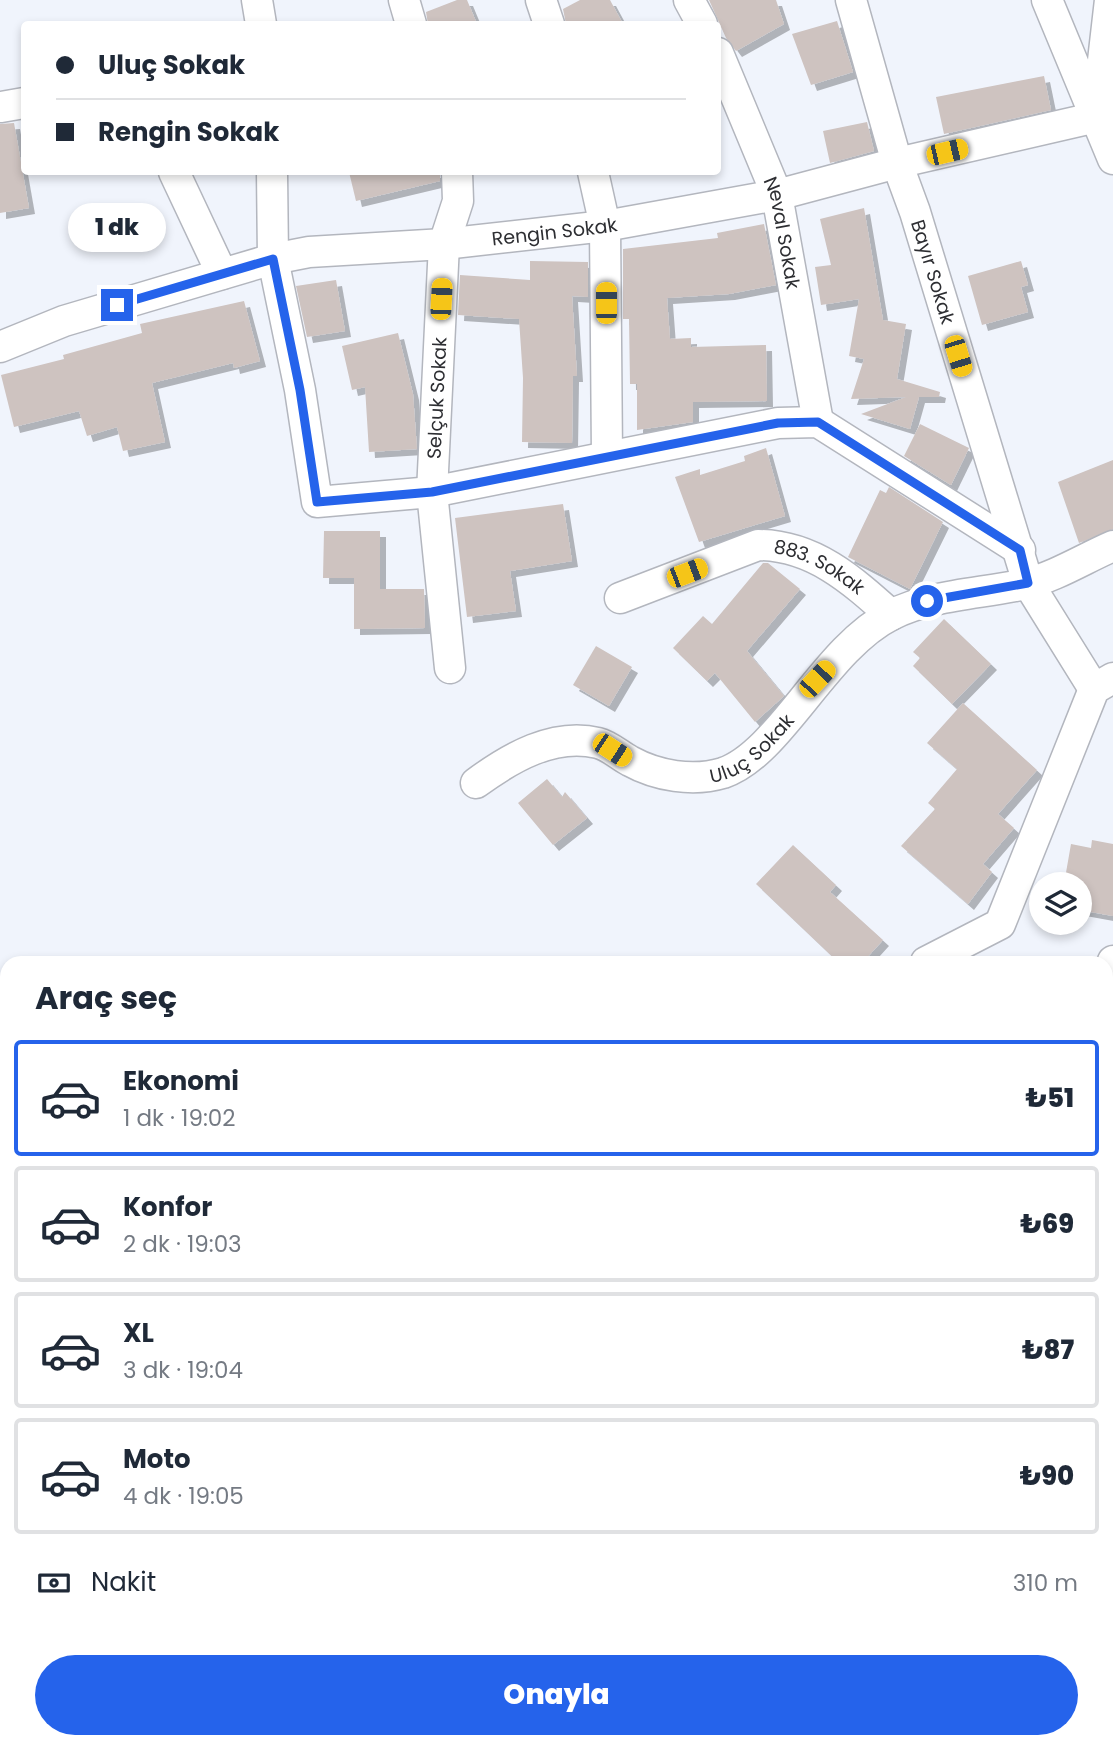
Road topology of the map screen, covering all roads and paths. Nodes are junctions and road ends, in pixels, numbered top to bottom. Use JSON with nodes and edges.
{"nodes":[{"id":1,"x":257,"y":0,"type":"edge"},
{"id":2,"x":404,"y":0,"type":"edge"},
{"id":3,"x":541,"y":0,"type":"edge"},
{"id":4,"x":689,"y":0,"type":"edge"},
{"id":5,"x":851,"y":0,"type":"edge"},
{"id":6,"x":1047,"y":0,"type":"edge"},
{"id":7,"x":1110,"y":0,"type":"edge"},
{"id":8,"x":260,"y":21,"type":"edge"},
{"id":9,"x":410,"y":21,"type":"edge"},
{"id":10,"x":548,"y":21,"type":"edge"},
{"id":11,"x":700,"y":21,"type":"edge"},
{"id":12,"x":721,"y":60,"type":"edge"},
{"id":13,"x":21,"y":104,"type":"edge"},
{"id":14,"x":1,"y":107,"type":"edge"},
{"id":15,"x":1105,"y":118,"type":"edge"},
{"id":16,"x":1113,"y":159,"type":"edge"},
{"id":17,"x":897,"y":163,"type":"junction"},
{"id":18,"x":175,"y":175,"type":"edge"},
{"id":19,"x":272,"y":175,"type":"edge"},
{"id":20,"x":457,"y":175,"type":"edge"},
{"id":21,"x":594,"y":175,"type":"edge"},
{"id":22,"x":777,"y":195,"type":"junction"},
{"id":23,"x":605,"y":226,"type":"junction"},
{"id":24,"x":444,"y":244,"type":"junction"},
{"id":25,"x":273,"y":259,"type":"junction"},
{"id":26,"x":222,"y":274,"type":"junction"},
{"id":27,"x":2,"y":342,"type":"edge"},
{"id":28,"x":818,"y":422,"type":"junction"},
{"id":29,"x":607,"y":456,"type":"junction"},
{"id":30,"x":432,"y":492,"type":"junction"},
{"id":31,"x":1113,"y":546,"type":"edge"},
{"id":32,"x":1020,"y":550,"type":"junction"},
{"id":33,"x":1028,"y":583,"type":"junction"},
{"id":34,"x":621,"y":598,"type":"dead end"},
{"id":35,"x":891,"y":615,"type":"junction"},
{"id":36,"x":450,"y":668,"type":"dead end"},
{"id":37,"x":1107,"y":689,"type":"edge"},
{"id":38,"x":476,"y":783,"type":"dead end"},
{"id":39,"x":938,"y":956,"type":"edge"}],
"edges":[{"from":1,"to":8,"type":"street"},
{"from":2,"to":9,"type":"street"},
{"from":3,"to":10,"type":"street"},
{"from":4,"to":11,"type":"street"},
{"from":5,"to":17,"type":"street","name":"Bayır Sokak"},
{"from":6,"to":15,"type":"street"},
{"from":7,"to":15,"type":"street"},
{"from":12,"to":22,"type":"street","name":"Neval Sokak"},
{"from":13,"to":14,"type":"street"},
{"from":15,"to":16,"type":"street"},
{"from":15,"to":17,"type":"street","name":"Rengin Sokak"},
{"from":17,"to":22,"type":"street","name":"Rengin Sokak"},
{"from":17,"to":32,"type":"street","name":"Bayır Sokak"},
{"from":18,"to":26,"type":"street"},
{"from":19,"to":25,"type":"street"},
{"from":20,"to":24,"type":"street","name":"Selçuk Sokak"},
{"from":21,"to":23,"type":"street"},
{"from":22,"to":23,"type":"street","name":"Rengin Sokak"},
{"from":22,"to":28,"type":"street","name":"Neval Sokak"},
{"from":23,"to":24,"type":"street","name":"Rengin Sokak"},
{"from":23,"to":29,"type":"street"},
{"from":24,"to":25,"type":"street","name":"Rengin Sokak"},
{"from":24,"to":30,"type":"street","name":"Selçuk Sokak"},
{"from":25,"to":26,"type":"street","name":"Rengin Sokak"},
{"from":25,"to":30,"type":"street"},
{"from":26,"to":27,"type":"street","name":"Rengin Sokak"},
{"from":28,"to":29,"type":"street"},
{"from":28,"to":32,"type":"street"},
{"from":29,"to":30,"type":"street"},
{"from":30,"to":36,"type":"street","name":"Selçuk Sokak"},
{"from":31,"to":33,"type":"street","name":"Uluç Sokak"},
{"from":32,"to":33,"type":"street","name":"Bayır Sokak"},
{"from":33,"to":35,"type":"street","name":"Uluç Sokak"},
{"from":33,"to":37,"type":"street","name":"Bayır Sokak"},
{"from":34,"to":35,"type":"street","name":"883. Sokak"},
{"from":35,"to":38,"type":"street","name":"Uluç Sokak"},
{"from":37,"to":39,"type":"street"}]}
